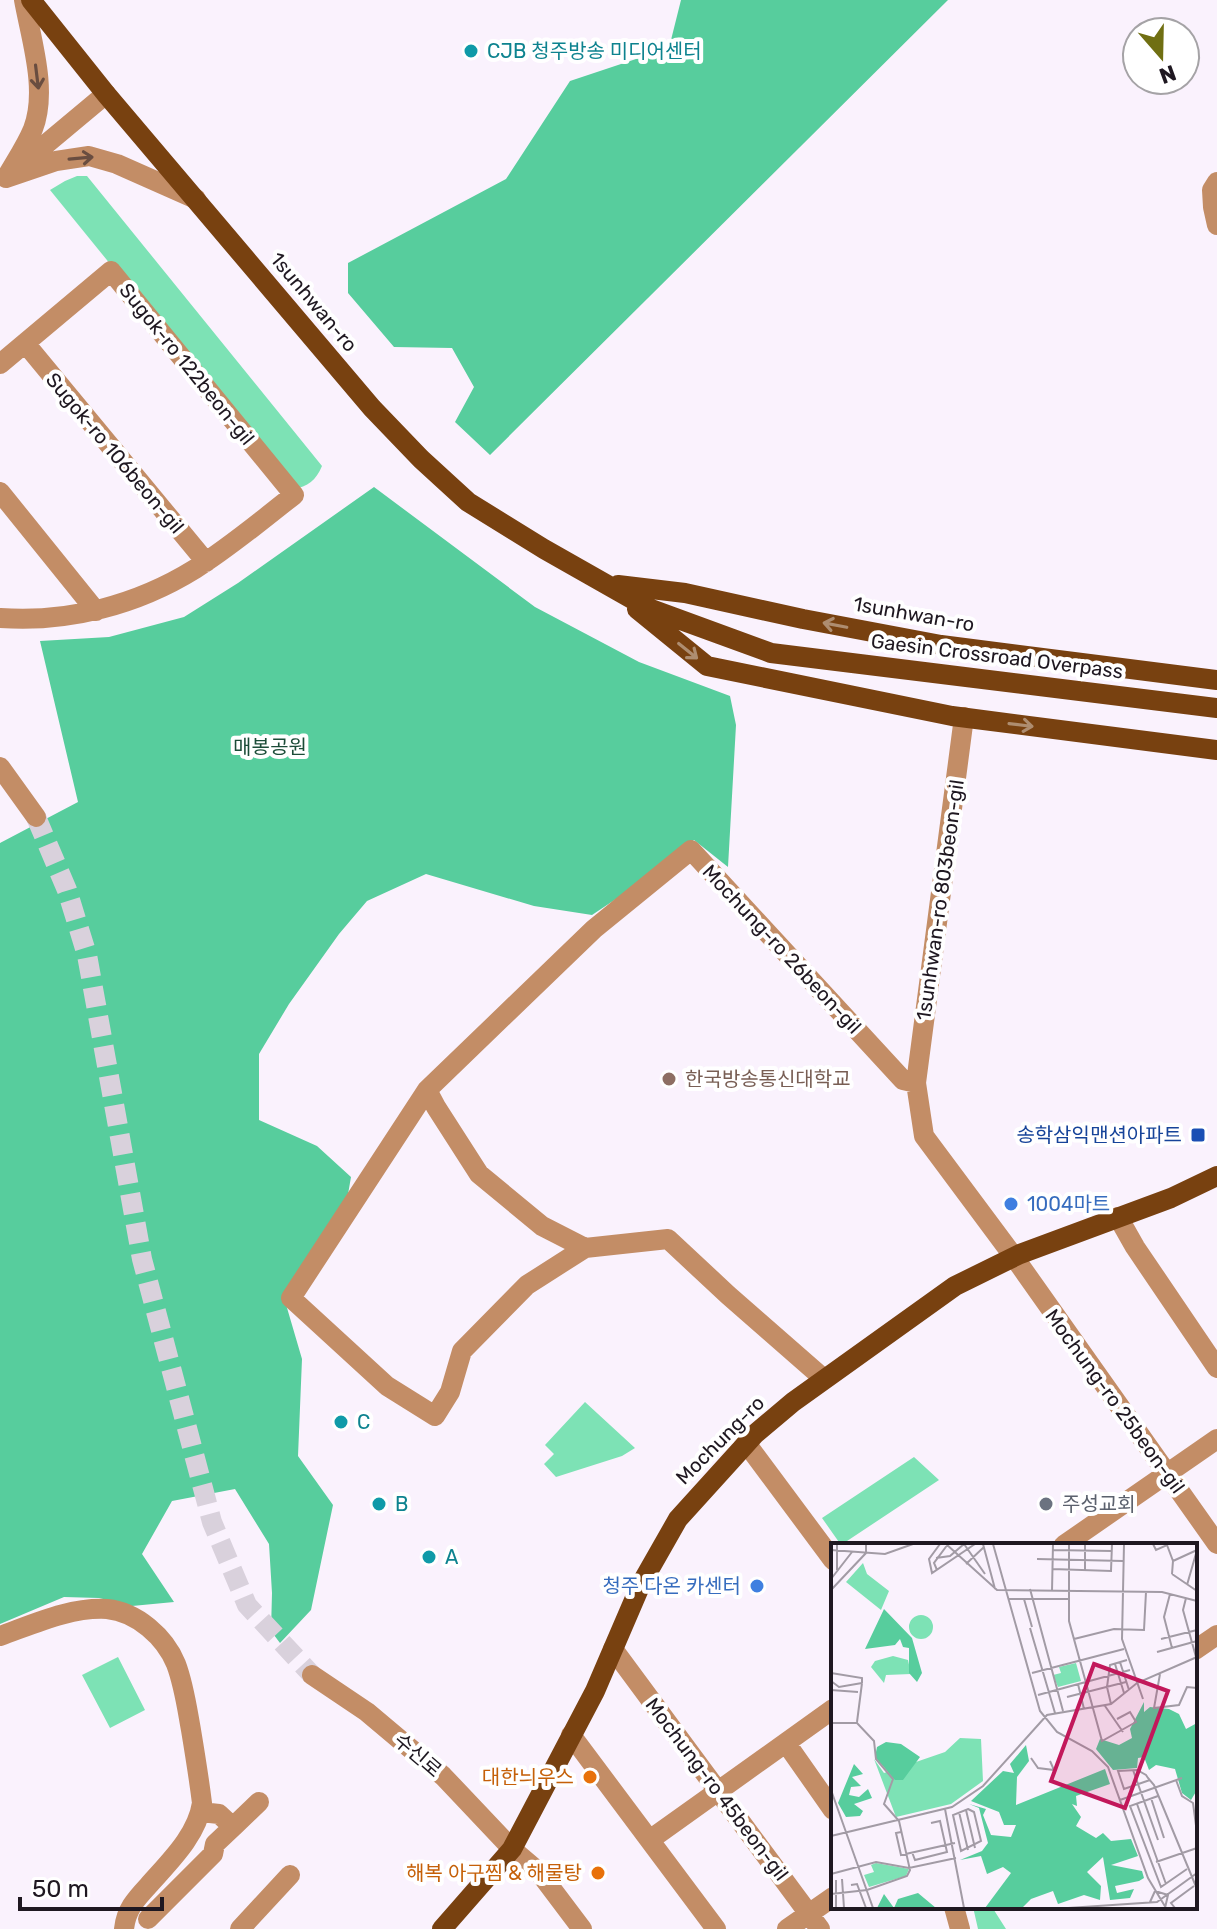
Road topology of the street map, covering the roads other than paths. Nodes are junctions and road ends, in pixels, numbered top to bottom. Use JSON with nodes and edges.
{"nodes":[{"id":1,"x":24,"y":0,"type":"edge"},
{"id":2,"x":31,"y":0,"type":"edge"},
{"id":3,"x":106,"y":94,"type":"junction"},
{"id":4,"x":3,"y":180,"type":"edge"},
{"id":5,"x":1217,"y":182,"type":"edge"},
{"id":6,"x":196,"y":199,"type":"junction"},
{"id":7,"x":1217,"y":225,"type":"edge"},
{"id":8,"x":25,"y":343,"type":"junction"},
{"id":9,"x":0,"y":364,"type":"edge"},
{"id":10,"x":4,"y":506,"type":"edge"},
{"id":11,"x":206,"y":562,"type":"junction"},
{"id":12,"x":606,"y":584,"type":"junction"},
{"id":13,"x":96,"y":611,"type":"junction"},
{"id":14,"x":0,"y":618,"type":"edge"},
{"id":15,"x":771,"y":653,"type":"joint"},
{"id":16,"x":1217,"y":680,"type":"edge"},
{"id":17,"x":1217,"y":708,"type":"edge"},
{"id":18,"x":964,"y":717,"type":"junction"},
{"id":19,"x":1217,"y":750,"type":"edge"},
{"id":20,"x":0,"y":767,"type":"edge"},
{"id":21,"x":36,"y":817,"type":"tunnel mouth"},
{"id":22,"x":916,"y":1083,"type":"junction"},
{"id":23,"x":427,"y":1090,"type":"junction"},
{"id":24,"x":1215,"y":1181,"type":"edge"},
{"id":25,"x":1118,"y":1217,"type":"junction"},
{"id":26,"x":585,"y":1248,"type":"junction"},
{"id":27,"x":1014,"y":1257,"type":"junction"},
{"id":28,"x":1217,"y":1368,"type":"edge"},
{"id":29,"x":824,"y":1379,"type":"junction"},
{"id":30,"x":1217,"y":1439,"type":"edge"},
{"id":31,"x":746,"y":1443,"type":"junction"},
{"id":32,"x":1167,"y":1473,"type":"junction"},
{"id":33,"x":1067,"y":1543,"type":"edge"},
{"id":34,"x":1217,"y":1544,"type":"edge"},
{"id":35,"x":831,"y":1557,"type":"edge"},
{"id":36,"x":1217,"y":1635,"type":"edge"},
{"id":37,"x":0,"y":1636,"type":"edge"},
{"id":38,"x":613,"y":1649,"type":"junction"},
{"id":39,"x":1197,"y":1649,"type":"edge"},
{"id":40,"x":312,"y":1675,"type":"tunnel mouth"},
{"id":41,"x":831,"y":1710,"type":"edge"},
{"id":42,"x":571,"y":1735,"type":"junction"},
{"id":43,"x":786,"y":1743,"type":"junction"},
{"id":44,"x":719,"y":1791,"type":"junction"},
{"id":45,"x":259,"y":1802,"type":"dead end"},
{"id":46,"x":831,"y":1807,"type":"edge"},
{"id":47,"x":201,"y":1812,"type":"junction"},
{"id":48,"x":233,"y":1827,"type":"junction"},
{"id":49,"x":651,"y":1839,"type":"junction"},
{"id":50,"x":512,"y":1849,"type":"junction"},
{"id":51,"x":290,"y":1875,"type":"dead end"},
{"id":52,"x":831,"y":1900,"type":"edge"},
{"id":53,"x":955,"y":1909,"type":"edge"},
{"id":54,"x":148,"y":1919,"type":"dead end"},
{"id":55,"x":814,"y":1921,"type":"edge"},
{"id":56,"x":124,"y":1929,"type":"edge"},
{"id":57,"x":240,"y":1929,"type":"edge"},
{"id":58,"x":442,"y":1929,"type":"edge"},
{"id":59,"x":582,"y":1929,"type":"edge"},
{"id":60,"x":716,"y":1929,"type":"edge"},
{"id":61,"x":787,"y":1929,"type":"edge"},
{"id":62,"x":960,"y":1929,"type":"edge"}],
"edges":[{"from":1,"to":4,"type":"street","one_way":true},
{"from":2,"to":3,"type":"main road","name":"1sunhwan-ro"},
{"from":3,"to":4,"type":"street"},
{"from":3,"to":6,"type":"main road","name":"1sunhwan-ro"},
{"from":4,"to":6,"type":"street","one_way":true},
{"from":5,"to":7,"type":"street"},
{"from":6,"to":12,"type":"main road","name":"1sunhwan-ro"},
{"from":8,"to":9,"type":"street","name":"Sugok-ro 122beon-gil"},
{"from":8,"to":11,"type":"street","name":"Sugok-ro 106beon-gil"},
{"from":8,"to":11,"type":"street","name":"Sugok-ro 122beon-gil"},
{"from":10,"to":13,"type":"street"},
{"from":11,"to":13,"type":"street"},
{"from":12,"to":15,"type":"main road","name":"1sunhwan-ro"},
{"from":16,"to":12,"type":"main road","name":"1sunhwan-ro","one_way":true},
{"from":12,"to":18,"type":"main road","one_way":true},
{"from":13,"to":14,"type":"street"},
{"from":15,"to":17,"type":"main road","name":"Gaesin Crossroad Overpass"},
{"from":18,"to":19,"type":"main road","one_way":true},
{"from":18,"to":22,"type":"street","name":"1sunhwan-ro 803beon-gil"},
{"from":20,"to":21,"type":"street"},
{"from":22,"to":23,"type":"street","name":"Mochung-ro 26beon-gil"},
{"from":22,"to":27,"type":"street"},
{"from":23,"to":26,"type":"street"},
{"from":23,"to":26,"type":"street"},
{"from":24,"to":25,"type":"main road","name":"Mochung-ro"},
{"from":25,"to":27,"type":"main road","name":"Mochung-ro"},
{"from":25,"to":28,"type":"street"},
{"from":26,"to":29,"type":"street"},
{"from":27,"to":29,"type":"main road","name":"Mochung-ro"},
{"from":27,"to":32,"type":"street","name":"Mochung-ro 25beon-gil"},
{"from":29,"to":31,"type":"main road","name":"Mochung-ro"},
{"from":30,"to":32,"type":"street"},
{"from":31,"to":35,"type":"street"},
{"from":31,"to":38,"type":"main road","name":"Mochung-ro"},
{"from":32,"to":33,"type":"street"},
{"from":32,"to":34,"type":"street","name":"Mochung-ro 25beon-gil"},
{"from":36,"to":39,"type":"street"},
{"from":37,"to":47,"type":"street"},
{"from":38,"to":42,"type":"main road","name":"Mochung-ro"},
{"from":38,"to":44,"type":"street","name":"Mochung-ro 45beon-gil"},
{"from":40,"to":50,"type":"street","name":"수신로"},
{"from":41,"to":43,"type":"street"},
{"from":42,"to":49,"type":"street"},
{"from":42,"to":50,"type":"main road","name":"Mochung-ro"},
{"from":43,"to":44,"type":"street"},
{"from":43,"to":46,"type":"street"},
{"from":44,"to":49,"type":"street"},
{"from":44,"to":55,"type":"street","name":"Mochung-ro 45beon-gil"},
{"from":45,"to":48,"type":"street"},
{"from":47,"to":48,"type":"street"},
{"from":47,"to":56,"type":"street"},
{"from":48,"to":54,"type":"street"},
{"from":49,"to":60,"type":"street"},
{"from":50,"to":58,"type":"main road","name":"Mochung-ro"},
{"from":50,"to":59,"type":"street","name":"수신로"},
{"from":51,"to":57,"type":"street"},
{"from":52,"to":55,"type":"street"},
{"from":53,"to":62,"type":"street"},
{"from":55,"to":61,"type":"street"}]}
